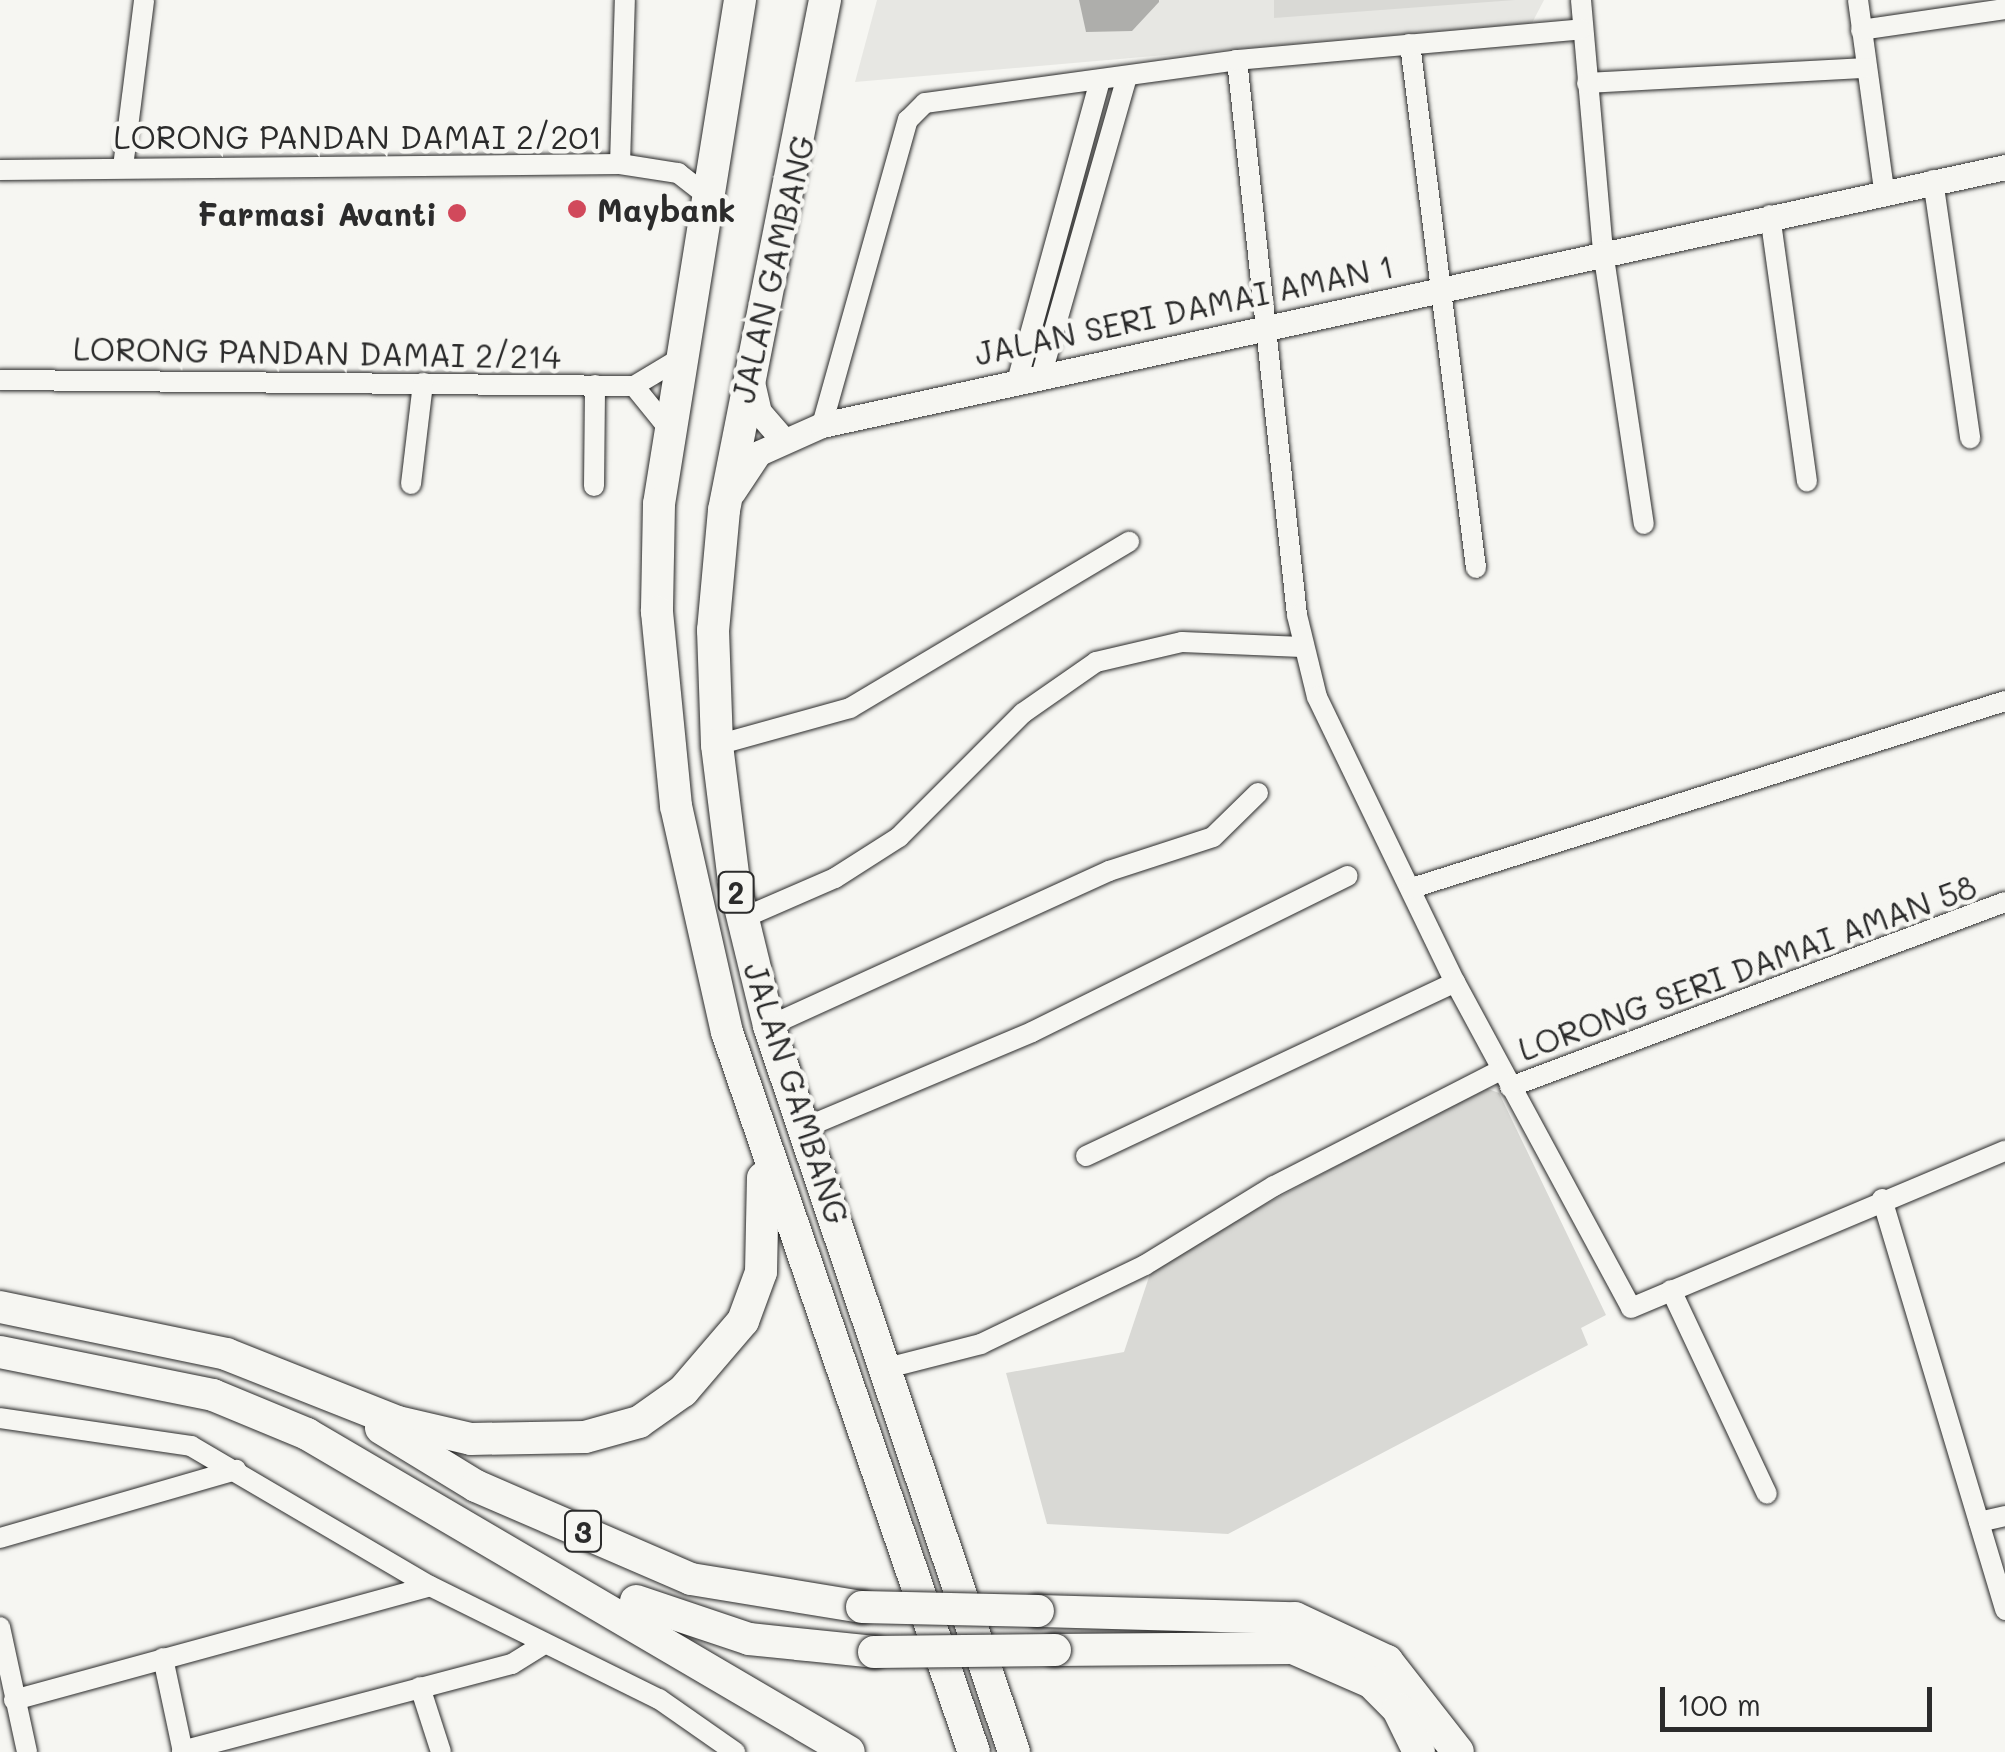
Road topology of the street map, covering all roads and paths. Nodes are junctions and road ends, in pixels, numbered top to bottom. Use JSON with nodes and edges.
{"nodes":[{"id":1,"x":144,"y":0,"type":"edge"},
{"id":2,"x":625,"y":0,"type":"edge"},
{"id":3,"x":740,"y":0,"type":"edge"},
{"id":4,"x":826,"y":0,"type":"edge"},
{"id":5,"x":1581,"y":0,"type":"edge"},
{"id":6,"x":1858,"y":0,"type":"edge"},
{"id":7,"x":2001,"y":7,"type":"edge"},
{"id":8,"x":1581,"y":29,"type":"junction"},
{"id":9,"x":1861,"y":30,"type":"junction"},
{"id":10,"x":1410,"y":44,"type":"junction"},
{"id":11,"x":1237,"y":60,"type":"junction"},
{"id":12,"x":1866,"y":68,"type":"junction"},
{"id":13,"x":1127,"y":77,"type":"junction"},
{"id":14,"x":1100,"y":81,"type":"junction"},
{"id":15,"x":1587,"y":83,"type":"junction"},
{"id":16,"x":620,"y":164,"type":"junction"},
{"id":17,"x":123,"y":167,"type":"junction"},
{"id":18,"x":2005,"y":167,"type":"edge"},
{"id":19,"x":0,"y":170,"type":"edge"},
{"id":20,"x":1933,"y":180,"type":"junction"},
{"id":21,"x":1884,"y":190,"type":"junction"},
{"id":22,"x":707,"y":196,"type":"junction"},
{"id":23,"x":1770,"y":215,"type":"junction"},
{"id":24,"x":1603,"y":251,"type":"junction"},
{"id":25,"x":1437,"y":286,"type":"junction"},
{"id":26,"x":1268,"y":325,"type":"junction"},
{"id":27,"x":679,"y":359,"type":"junction"},
{"id":28,"x":748,"y":362,"type":"junction"},
{"id":29,"x":1030,"y":375,"type":"junction"},
{"id":30,"x":0,"y":380,"type":"edge"},
{"id":31,"x":422,"y":382,"type":"junction"},
{"id":32,"x":595,"y":385,"type":"junction"},
{"id":33,"x":634,"y":386,"type":"junction"},
{"id":34,"x":822,"y":425,"type":"junction"},
{"id":35,"x":669,"y":429,"type":"junction"},
{"id":36,"x":782,"y":438,"type":"junction"},
{"id":37,"x":1970,"y":438,"type":"dead end"},
{"id":38,"x":1807,"y":481,"type":"dead end"},
{"id":39,"x":410,"y":484,"type":"dead end"},
{"id":40,"x":594,"y":486,"type":"dead end"},
{"id":41,"x":724,"y":510,"type":"junction"},
{"id":42,"x":1644,"y":524,"type":"dead end"},
{"id":43,"x":1129,"y":542,"type":"dead end"},
{"id":44,"x":1476,"y":568,"type":"dead end"},
{"id":45,"x":1302,"y":647,"type":"junction"},
{"id":46,"x":2005,"y":701,"type":"edge"},
{"id":47,"x":718,"y":744,"type":"junction"},
{"id":48,"x":1258,"y":793,"type":"dead end"},
{"id":49,"x":1348,"y":876,"type":"dead end"},
{"id":50,"x":1412,"y":888,"type":"junction"},
{"id":51,"x":2005,"y":902,"type":"edge"},
{"id":52,"x":743,"y":918,"type":"junction"},
{"id":53,"x":1455,"y":982,"type":"junction"},
{"id":54,"x":769,"y":1026,"type":"junction"},
{"id":55,"x":1505,"y":1078,"type":"junction"},
{"id":56,"x":754,"y":1110,"type":"junction"},
{"id":57,"x":804,"y":1128,"type":"junction"},
{"id":58,"x":2005,"y":1151,"type":"edge"},
{"id":59,"x":1086,"y":1156,"type":"dead end"},
{"id":60,"x":1882,"y":1199,"type":"junction"},
{"id":61,"x":1671,"y":1290,"type":"junction"},
{"id":62,"x":0,"y":1307,"type":"edge"},
{"id":63,"x":0,"y":1352,"type":"edge"},
{"id":64,"x":891,"y":1367,"type":"junction"},
{"id":65,"x":326,"y":1395,"type":"junction"},
{"id":66,"x":0,"y":1418,"type":"edge"},
{"id":67,"x":236,"y":1470,"type":"junction"},
{"id":68,"x":1768,"y":1494,"type":"dead end"},
{"id":69,"x":2005,"y":1516,"type":"edge"},
{"id":70,"x":1980,"y":1522,"type":"junction"},
{"id":71,"x":457,"y":1525,"type":"junction"},
{"id":72,"x":0,"y":1538,"type":"edge"},
{"id":73,"x":430,"y":1586,"type":"junction"},
{"id":74,"x":2005,"y":1610,"type":"edge"},
{"id":75,"x":0,"y":1627,"type":"edge"},
{"id":76,"x":543,"y":1645,"type":"junction"},
{"id":77,"x":163,"y":1658,"type":"junction"},
{"id":78,"x":420,"y":1687,"type":"junction"},
{"id":79,"x":14,"y":1700,"type":"junction"},
{"id":80,"x":724,"y":1749,"type":"edge"},
{"id":81,"x":183,"y":1751,"type":"edge"},
{"id":82,"x":27,"y":1752,"type":"edge"},
{"id":83,"x":442,"y":1752,"type":"edge"},
{"id":84,"x":849,"y":1752,"type":"edge"},
{"id":85,"x":974,"y":1752,"type":"edge"},
{"id":86,"x":1014,"y":1752,"type":"edge"},
{"id":87,"x":1418,"y":1752,"type":"edge"},
{"id":88,"x":1458,"y":1752,"type":"edge"}],
"edges":[{"from":1,"to":17,"type":"street"},
{"from":2,"to":16,"type":"street"},
{"from":3,"to":22,"type":"highway","name":"JALAN GAMBANG","number":"2"},
{"from":4,"to":28,"type":"highway","name":"JALAN GAMBANG","number":"2"},
{"from":5,"to":8,"type":"street"},
{"from":6,"to":9,"type":"street"},
{"from":7,"to":9,"type":"street"},
{"from":8,"to":10,"type":"street"},
{"from":8,"to":15,"type":"street"},
{"from":9,"to":12,"type":"street"},
{"from":10,"to":11,"type":"street"},
{"from":10,"to":25,"type":"street"},
{"from":11,"to":13,"type":"street"},
{"from":11,"to":26,"type":"street"},
{"from":12,"to":15,"type":"street"},
{"from":12,"to":21,"type":"street"},
{"from":13,"to":14,"type":"street"},
{"from":13,"to":29,"type":"street"},
{"from":14,"to":29,"type":"street"},
{"from":14,"to":34,"type":"street"},
{"from":15,"to":24,"type":"street"},
{"from":16,"to":17,"type":"street","name":"LORONG PANDAN DAMAI 2/201"},
{"from":16,"to":22,"type":"street","name":"LORONG PANDAN DAMAI 2/201"},
{"from":17,"to":19,"type":"street","name":"LORONG PANDAN DAMAI 2/201"},
{"from":18,"to":20,"type":"street","name":"JALAN SERI DAMAI AMAN 1"},
{"from":20,"to":21,"type":"street","name":"JALAN SERI DAMAI AMAN 1"},
{"from":20,"to":37,"type":"street"},
{"from":21,"to":23,"type":"street","name":"JALAN SERI DAMAI AMAN 1"},
{"from":22,"to":27,"type":"highway","name":"JALAN GAMBANG","number":"2"},
{"from":23,"to":24,"type":"street","name":"JALAN SERI DAMAI AMAN 1"},
{"from":23,"to":38,"type":"street"},
{"from":24,"to":25,"type":"street","name":"JALAN SERI DAMAI AMAN 1"},
{"from":24,"to":42,"type":"street"},
{"from":25,"to":26,"type":"street","name":"JALAN SERI DAMAI AMAN 1"},
{"from":25,"to":44,"type":"street"},
{"from":26,"to":29,"type":"street","name":"JALAN SERI DAMAI AMAN 1"},
{"from":26,"to":45,"type":"street"},
{"from":27,"to":33,"type":"street"},
{"from":27,"to":35,"type":"highway","name":"JALAN GAMBANG","number":"2"},
{"from":28,"to":36,"type":"street"},
{"from":28,"to":41,"type":"highway","name":"JALAN GAMBANG","number":"2"},
{"from":29,"to":34,"type":"street","name":"JALAN SERI DAMAI AMAN 1"},
{"from":30,"to":31,"type":"street","name":"LORONG PANDAN DAMAI 2/214"},
{"from":31,"to":32,"type":"street","name":"LORONG PANDAN DAMAI 2/214"},
{"from":31,"to":39,"type":"street"},
{"from":32,"to":33,"type":"street","name":"LORONG PANDAN DAMAI 2/214"},
{"from":32,"to":40,"type":"street"},
{"from":33,"to":35,"type":"street"},
{"from":34,"to":36,"type":"street","name":"JALAN SERI DAMAI AMAN 1"},
{"from":35,"to":56,"type":"highway","name":"JALAN GAMBANG","number":"2"},
{"from":36,"to":41,"type":"street","name":"JALAN SERI DAMAI AMAN 1"},
{"from":41,"to":47,"type":"highway","name":"JALAN GAMBANG","number":"2"},
{"from":43,"to":47,"type":"street"},
{"from":45,"to":50,"type":"street"},
{"from":45,"to":52,"type":"street"},
{"from":46,"to":50,"type":"street"},
{"from":47,"to":52,"type":"highway","name":"JALAN GAMBANG","number":"2"},
{"from":48,"to":54,"type":"street"},
{"from":49,"to":57,"type":"street"},
{"from":50,"to":53,"type":"street"},
{"from":51,"to":55,"type":"street","name":"LORONG SERI DAMAI AMAN 58"},
{"from":52,"to":54,"type":"highway","name":"JALAN GAMBANG","number":"2"},
{"from":53,"to":55,"type":"street"},
{"from":53,"to":59,"type":"street"},
{"from":54,"to":57,"type":"highway","name":"JALAN GAMBANG","number":"2"},
{"from":55,"to":61,"type":"street"},
{"from":55,"to":64,"type":"street","name":"LORONG SERI DAMAI AMAN 58"},
{"from":56,"to":65,"type":"highway"},
{"from":56,"to":85,"type":"highway","name":"JALAN GAMBANG","number":"2"},
{"from":57,"to":64,"type":"highway","name":"JALAN GAMBANG","number":"2"},
{"from":58,"to":60,"type":"street"},
{"from":60,"to":61,"type":"street"},
{"from":60,"to":70,"type":"street"},
{"from":61,"to":68,"type":"street"},
{"from":62,"to":65,"type":"highway","number":"3"},
{"from":63,"to":71,"type":"highway","number":"3"},
{"from":64,"to":86,"type":"highway","name":"JALAN GAMBANG","number":"2"},
{"from":65,"to":88,"type":"highway","number":"3","bridge":true},
{"from":66,"to":67,"type":"street"},
{"from":67,"to":72,"type":"street"},
{"from":67,"to":73,"type":"street"},
{"from":69,"to":70,"type":"street"},
{"from":70,"to":74,"type":"street"},
{"from":71,"to":84,"type":"highway"},
{"from":71,"to":87,"type":"highway","number":"3","bridge":true},
{"from":73,"to":76,"type":"street"},
{"from":73,"to":77,"type":"street"},
{"from":75,"to":79,"type":"street"},
{"from":76,"to":78,"type":"street"},
{"from":76,"to":80,"type":"street"},
{"from":77,"to":79,"type":"street"},
{"from":77,"to":81,"type":"street"},
{"from":78,"to":81,"type":"street"},
{"from":78,"to":83,"type":"street"},
{"from":79,"to":82,"type":"street"}]}
